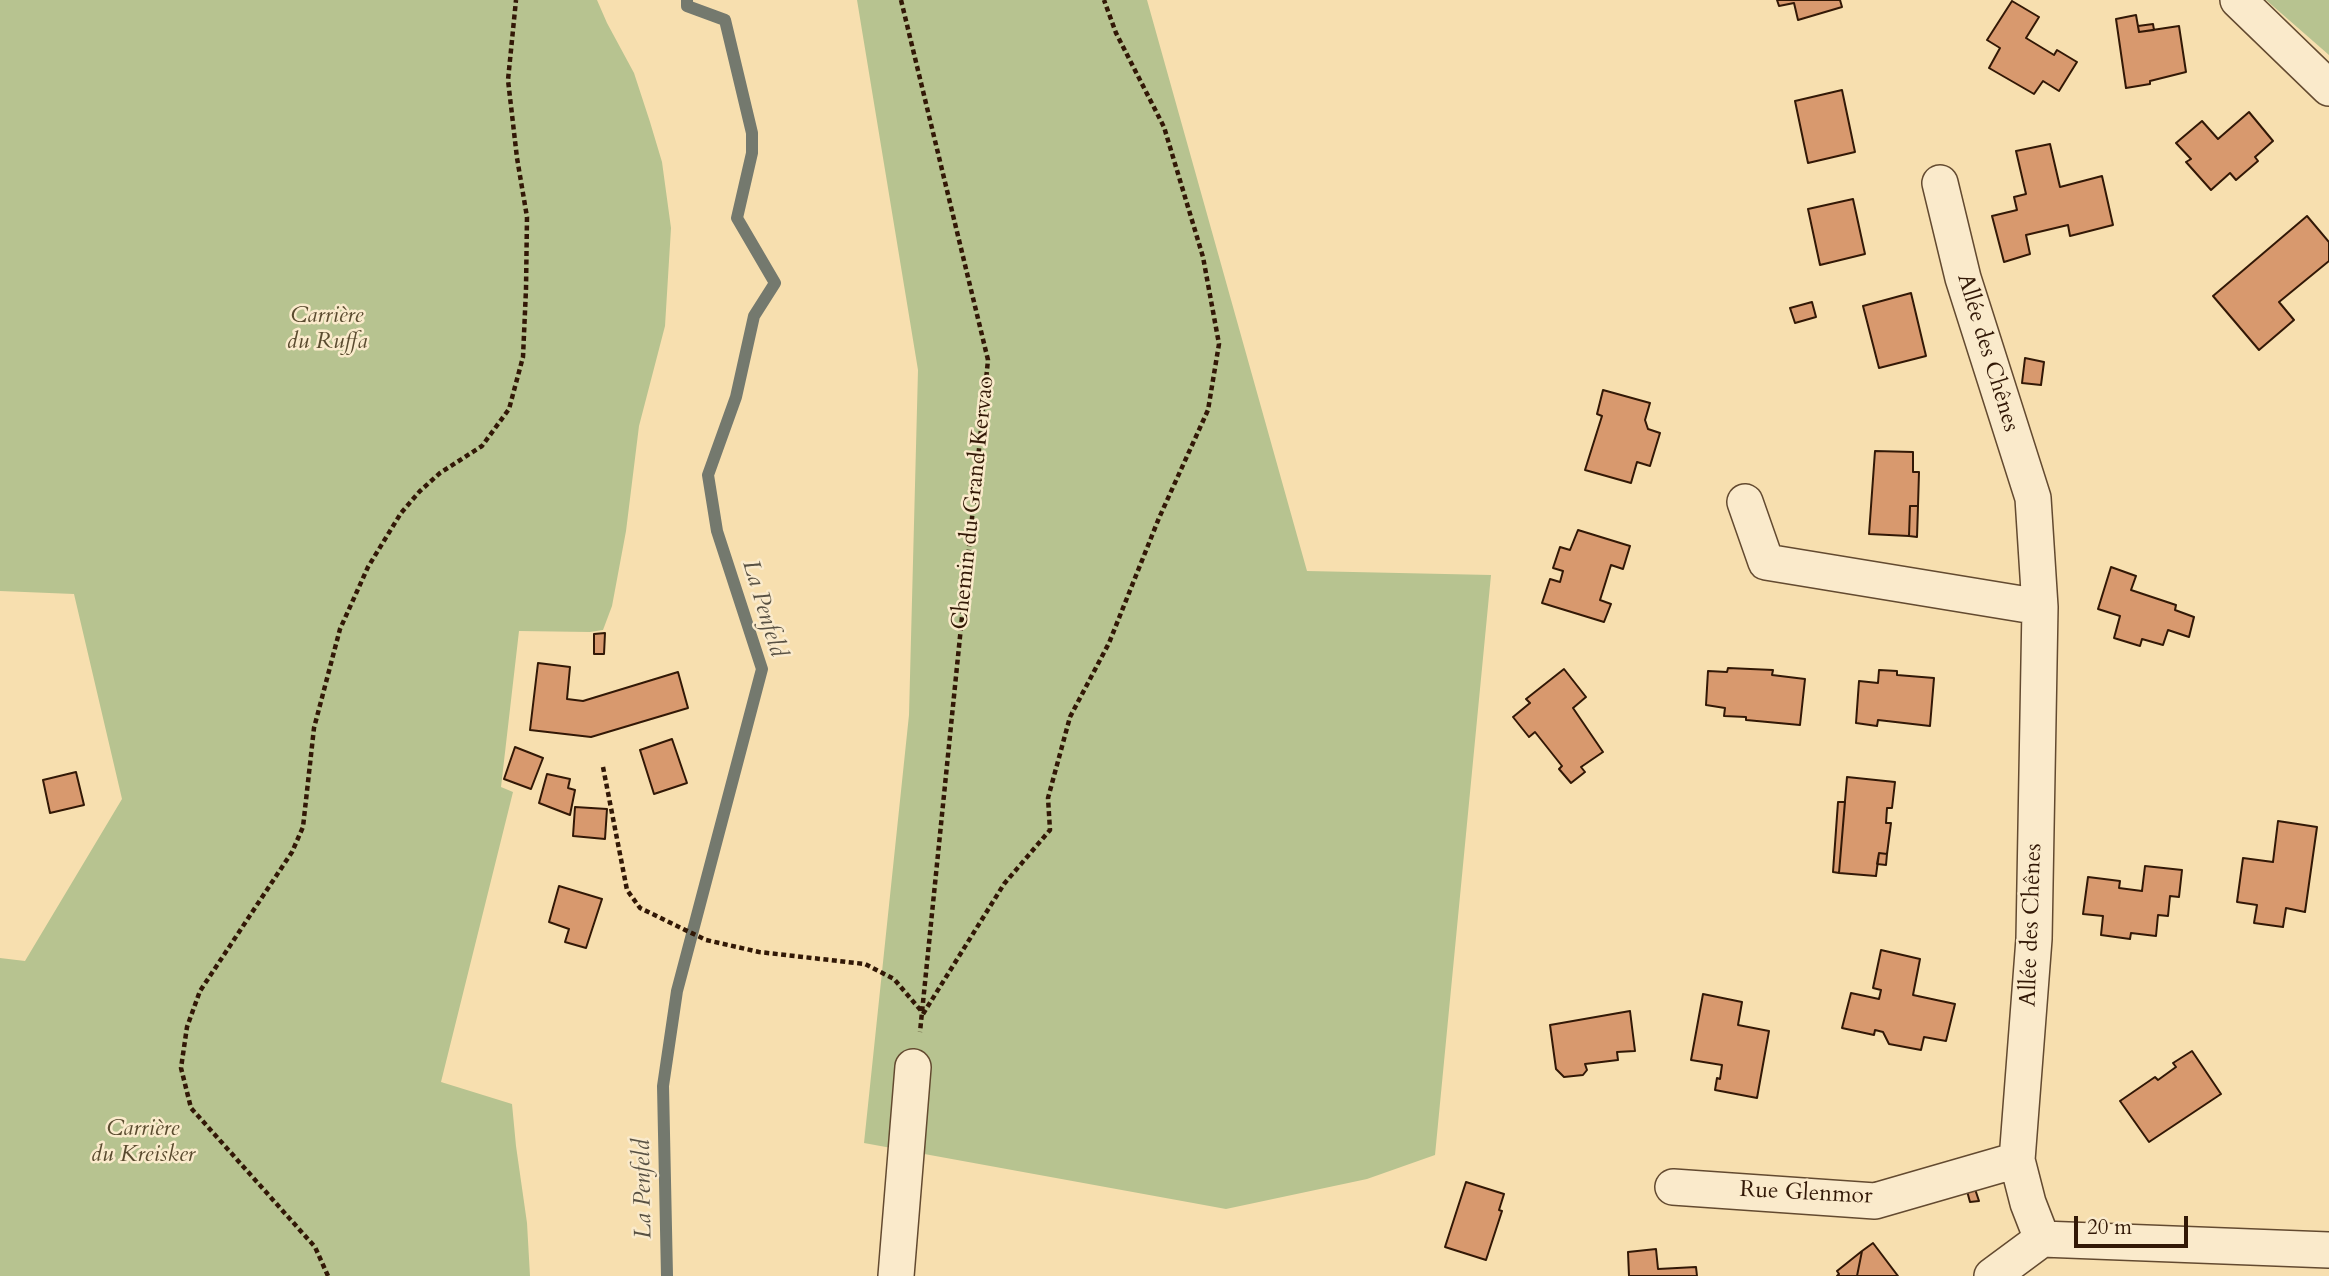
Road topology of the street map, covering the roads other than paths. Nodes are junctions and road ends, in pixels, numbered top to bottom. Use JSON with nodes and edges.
{"nodes":[{"id":1,"x":2238,"y":0,"type":"edge"},
{"id":2,"x":2329,"y":88,"type":"edge"},
{"id":3,"x":1940,"y":183,"type":"dead end"},
{"id":4,"x":1745,"y":502,"type":"dead end"},
{"id":5,"x":2040,"y":607,"type":"junction"},
{"id":6,"x":913,"y":1067,"type":"dead end"},
{"id":7,"x":2017,"y":1160,"type":"junction"},
{"id":8,"x":1673,"y":1187,"type":"dead end"},
{"id":9,"x":2042,"y":1239,"type":"junction"},
{"id":10,"x":2329,"y":1250,"type":"edge"},
{"id":11,"x":896,"y":1276,"type":"edge"},
{"id":12,"x":1992,"y":1276,"type":"edge"}],
"edges":[{"from":1,"to":2,"type":"street"},
{"from":3,"to":5,"type":"street","name":"Allée des Chênes"},
{"from":4,"to":5,"type":"street"},
{"from":5,"to":7,"type":"street","name":"Allée des Chênes"},
{"from":6,"to":11,"type":"street"},
{"from":7,"to":8,"type":"street","name":"Rue Glenmor"},
{"from":7,"to":9,"type":"street","name":"Allée des Chênes"},
{"from":9,"to":10,"type":"street"},
{"from":9,"to":12,"type":"street"}]}
